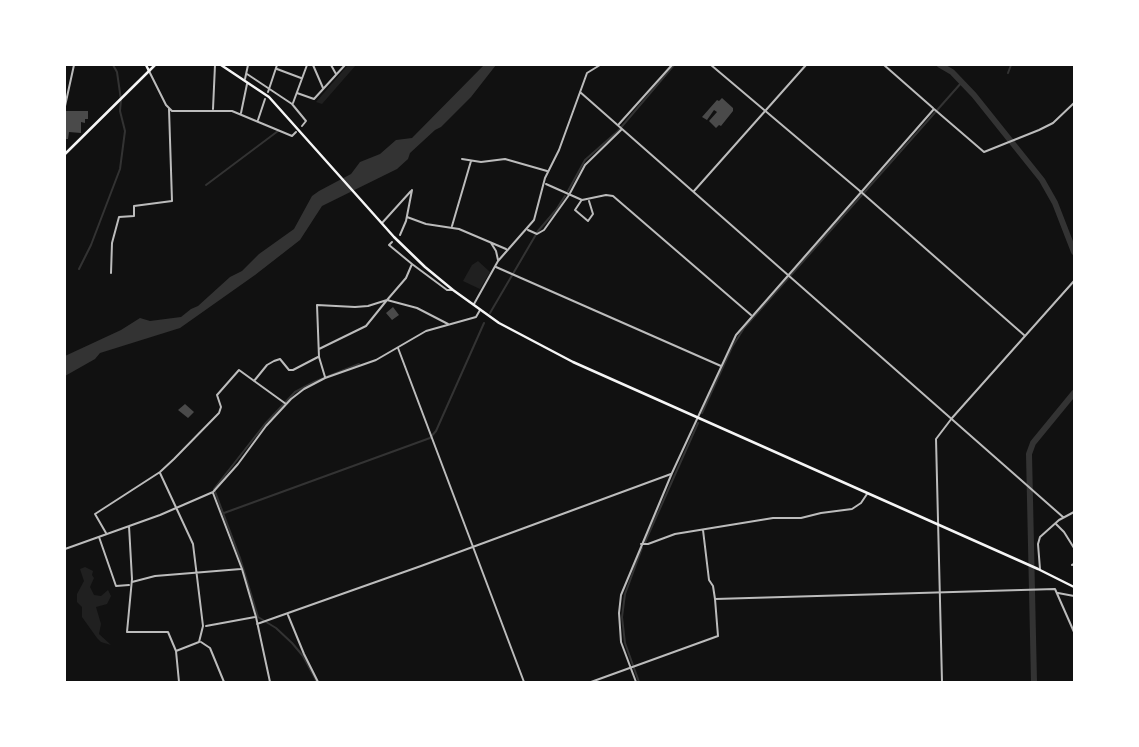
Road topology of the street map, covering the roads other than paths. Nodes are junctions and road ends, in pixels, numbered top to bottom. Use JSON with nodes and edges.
{"nodes":[{"id":1,"x":74,"y":65,"type":"edge"},
{"id":2,"x":146,"y":65,"type":"edge"},
{"id":3,"x":155,"y":65,"type":"edge"},
{"id":4,"x":215,"y":65,"type":"edge"},
{"id":5,"x":221,"y":65,"type":"edge"},
{"id":6,"x":248,"y":65,"type":"edge"},
{"id":7,"x":277,"y":65,"type":"edge"},
{"id":8,"x":307,"y":65,"type":"edge"},
{"id":9,"x":313,"y":65,"type":"edge"},
{"id":10,"x":331,"y":65,"type":"edge"},
{"id":11,"x":345,"y":65,"type":"edge"},
{"id":12,"x":600,"y":65,"type":"edge"},
{"id":13,"x":672,"y":65,"type":"edge"},
{"id":14,"x":711,"y":65,"type":"edge"},
{"id":15,"x":806,"y":65,"type":"edge"},
{"id":16,"x":884,"y":65,"type":"edge"},
{"id":17,"x":276,"y":69,"type":"junction"},
{"id":18,"x":149,"y":71,"type":"junction"},
{"id":19,"x":247,"y":74,"type":"junction"},
{"id":20,"x":336,"y":75,"type":"junction"},
{"id":21,"x":302,"y":78,"type":"junction"},
{"id":22,"x":245,"y":79,"type":"junction"},
{"id":23,"x":247,"y":84,"type":"dead end"},
{"id":24,"x":65,"y":85,"type":"edge"},
{"id":25,"x":69,"y":87,"type":"junction"},
{"id":26,"x":269,"y":87,"type":"junction"},
{"id":27,"x":324,"y":89,"type":"junction"},
{"id":28,"x":65,"y":92,"type":"edge"},
{"id":29,"x":268,"y":92,"type":"dead end"},
{"id":30,"x":580,"y":92,"type":"junction"},
{"id":31,"x":298,"y":93,"type":"junction"},
{"id":32,"x":265,"y":99,"type":"dead end"},
{"id":33,"x":1074,"y":103,"type":"edge"},
{"id":34,"x":292,"y":104,"type":"junction"},
{"id":35,"x":65,"y":106,"type":"edge"},
{"id":36,"x":169,"y":109,"type":"junction"},
{"id":37,"x":934,"y":109,"type":"junction"},
{"id":38,"x":214,"y":110,"type":"junction"},
{"id":39,"x":765,"y":112,"type":"junction"},
{"id":40,"x":241,"y":114,"type":"junction"},
{"id":41,"x":258,"y":121,"type":"junction"},
{"id":42,"x":618,"y":125,"type":"junction"},
{"id":43,"x":302,"y":126,"type":"dead end"},
{"id":44,"x":622,"y":129,"type":"junction"},
{"id":45,"x":296,"y":132,"type":"dead end"},
{"id":46,"x":65,"y":154,"type":"edge"},
{"id":47,"x":462,"y":159,"type":"dead end"},
{"id":48,"x":471,"y":161,"type":"junction"},
{"id":49,"x":548,"y":172,"type":"junction"},
{"id":50,"x":544,"y":183,"type":"junction"},
{"id":51,"x":694,"y":192,"type":"junction"},
{"id":52,"x":861,"y":192,"type":"junction"},
{"id":53,"x":569,"y":195,"type":"junction"},
{"id":54,"x":582,"y":200,"type":"junction"},
{"id":55,"x":588,"y":200,"type":"junction"},
{"id":56,"x":407,"y":217,"type":"junction"},
{"id":57,"x":380,"y":221,"type":"junction"},
{"id":58,"x":452,"y":227,"type":"junction"},
{"id":59,"x":527,"y":230,"type":"junction"},
{"id":60,"x":400,"y":235,"type":"dead end"},
{"id":61,"x":392,"y":242,"type":"dead end"},
{"id":62,"x":491,"y":243,"type":"junction"},
{"id":63,"x":507,"y":250,"type":"junction"},
{"id":64,"x":498,"y":261,"type":"junction"},
{"id":65,"x":412,"y":264,"type":"junction"},
{"id":66,"x":495,"y":267,"type":"junction"},
{"id":67,"x":111,"y":273,"type":"dead end"},
{"id":68,"x":787,"y":275,"type":"junction"},
{"id":69,"x":1074,"y":281,"type":"edge"},
{"id":70,"x":453,"y":290,"type":"junction"},
{"id":71,"x":387,"y":300,"type":"junction"},
{"id":72,"x":473,"y":305,"type":"junction"},
{"id":73,"x":480,"y":310,"type":"junction"},
{"id":74,"x":752,"y":316,"type":"junction"},
{"id":75,"x":449,"y":325,"type":"junction"},
{"id":76,"x":1025,"y":336,"type":"junction"},
{"id":77,"x":398,"y":347,"type":"junction"},
{"id":78,"x":319,"y":349,"type":"junction"},
{"id":79,"x":319,"y":357,"type":"junction"},
{"id":80,"x":721,"y":366,"type":"junction"},
{"id":81,"x":326,"y":378,"type":"junction"},
{"id":82,"x":254,"y":381,"type":"junction"},
{"id":83,"x":286,"y":403,"type":"junction"},
{"id":84,"x":697,"y":418,"type":"junction"},
{"id":85,"x":952,"y":418,"type":"junction"},
{"id":86,"x":160,"y":472,"type":"junction"},
{"id":87,"x":672,"y":473,"type":"junction"},
{"id":88,"x":213,"y":492,"type":"junction"},
{"id":89,"x":867,"y":493,"type":"junction"},
{"id":90,"x":175,"y":508,"type":"junction"},
{"id":91,"x":1074,"y":512,"type":"edge"},
{"id":92,"x":1063,"y":517,"type":"junction"},
{"id":93,"x":1055,"y":523,"type":"junction"},
{"id":94,"x":937,"y":524,"type":"junction"},
{"id":95,"x":129,"y":526,"type":"junction"},
{"id":96,"x":702,"y":530,"type":"junction"},
{"id":97,"x":106,"y":534,"type":"junction"},
{"id":98,"x":99,"y":536,"type":"junction"},
{"id":99,"x":641,"y":544,"type":"junction"},
{"id":100,"x":473,"y":547,"type":"junction"},
{"id":101,"x":1074,"y":548,"type":"edge"},
{"id":102,"x":65,"y":549,"type":"edge"},
{"id":103,"x":242,"y":569,"type":"junction"},
{"id":104,"x":1039,"y":570,"type":"junction"},
{"id":105,"x":198,"y":573,"type":"junction"},
{"id":106,"x":130,"y":584,"type":"junction"},
{"id":107,"x":1074,"y":587,"type":"edge"},
{"id":108,"x":940,"y":592,"type":"junction"},
{"id":109,"x":1058,"y":593,"type":"junction"},
{"id":110,"x":1074,"y":596,"type":"edge"},
{"id":111,"x":715,"y":599,"type":"junction"},
{"id":112,"x":288,"y":614,"type":"junction"},
{"id":113,"x":256,"y":617,"type":"junction"},
{"id":114,"x":257,"y":624,"type":"junction"},
{"id":115,"x":204,"y":626,"type":"junction"},
{"id":116,"x":1074,"y":632,"type":"edge"},
{"id":117,"x":200,"y":641,"type":"junction"},
{"id":118,"x":176,"y":651,"type":"junction"},
{"id":119,"x":631,"y":668,"type":"junction"},
{"id":120,"x":179,"y":682,"type":"edge"},
{"id":121,"x":224,"y":682,"type":"edge"},
{"id":122,"x":270,"y":682,"type":"edge"},
{"id":123,"x":318,"y":682,"type":"edge"},
{"id":124,"x":524,"y":682,"type":"edge"},
{"id":125,"x":592,"y":682,"type":"edge"},
{"id":126,"x":636,"y":682,"type":"edge"},
{"id":127,"x":942,"y":682,"type":"edge"}],
"edges":[{"from":1,"to":25,"type":"street"},
{"from":2,"to":18,"type":"main road"},
{"from":3,"to":18,"type":"main road"},
{"from":4,"to":38,"type":"street"},
{"from":5,"to":22,"type":"main road"},
{"from":6,"to":19,"type":"street"},
{"from":7,"to":17,"type":"street"},
{"from":8,"to":21,"type":"street"},
{"from":9,"to":27,"type":"street"},
{"from":10,"to":20,"type":"street"},
{"from":11,"to":20,"type":"street"},
{"from":12,"to":30,"type":"street"},
{"from":13,"to":42,"type":"street"},
{"from":14,"to":39,"type":"street"},
{"from":15,"to":39,"type":"street"},
{"from":16,"to":37,"type":"street"},
{"from":17,"to":21,"type":"street"},
{"from":17,"to":26,"type":"street"},
{"from":18,"to":36,"type":"street"},
{"from":18,"to":46,"type":"main road"},
{"from":19,"to":22,"type":"street"},
{"from":19,"to":26,"type":"street"},
{"from":20,"to":27,"type":"street"},
{"from":21,"to":31,"type":"street"},
{"from":22,"to":57,"type":"main road"},
{"from":23,"to":40,"type":"street"},
{"from":24,"to":25,"type":"street"},
{"from":25,"to":28,"type":"street"},
{"from":25,"to":35,"type":"street"},
{"from":26,"to":29,"type":"street"},
{"from":26,"to":34,"type":"street"},
{"from":27,"to":31,"type":"street"},
{"from":30,"to":42,"type":"street"},
{"from":30,"to":49,"type":"street"},
{"from":31,"to":34,"type":"street"},
{"from":32,"to":41,"type":"street"},
{"from":33,"to":37,"type":"street"},
{"from":34,"to":43,"type":"street"},
{"from":36,"to":38,"type":"street"},
{"from":36,"to":67,"type":"street"},
{"from":37,"to":52,"type":"street"},
{"from":38,"to":40,"type":"street"},
{"from":39,"to":51,"type":"street"},
{"from":39,"to":52,"type":"street"},
{"from":40,"to":41,"type":"street"},
{"from":41,"to":45,"type":"street"},
{"from":42,"to":44,"type":"street"},
{"from":44,"to":51,"type":"street"},
{"from":44,"to":53,"type":"street"},
{"from":47,"to":48,"type":"street"},
{"from":48,"to":49,"type":"street"},
{"from":48,"to":58,"type":"street"},
{"from":49,"to":50,"type":"street"},
{"from":50,"to":53,"type":"street"},
{"from":50,"to":59,"type":"street"},
{"from":51,"to":68,"type":"street"},
{"from":52,"to":68,"type":"street"},
{"from":52,"to":76,"type":"street"},
{"from":53,"to":54,"type":"street"},
{"from":53,"to":59,"type":"street"},
{"from":54,"to":55,"type":"street"},
{"from":54,"to":55,"type":"street"},
{"from":55,"to":74,"type":"street"},
{"from":56,"to":57,"type":"street"},
{"from":56,"to":58,"type":"street"},
{"from":56,"to":60,"type":"street"},
{"from":57,"to":70,"type":"main road"},
{"from":58,"to":62,"type":"street"},
{"from":59,"to":63,"type":"street"},
{"from":61,"to":65,"type":"street"},
{"from":62,"to":63,"type":"street"},
{"from":62,"to":64,"type":"street"},
{"from":63,"to":64,"type":"street"},
{"from":64,"to":66,"type":"street"},
{"from":65,"to":70,"type":"street"},
{"from":65,"to":71,"type":"street"},
{"from":66,"to":72,"type":"street"},
{"from":66,"to":80,"type":"street"},
{"from":68,"to":74,"type":"street"},
{"from":68,"to":85,"type":"street"},
{"from":69,"to":76,"type":"street"},
{"from":70,"to":72,"type":"main road"},
{"from":71,"to":75,"type":"street"},
{"from":71,"to":78,"type":"street"},
{"from":71,"to":78,"type":"street"},
{"from":72,"to":73,"type":"main road"},
{"from":73,"to":75,"type":"street"},
{"from":73,"to":84,"type":"main road"},
{"from":74,"to":80,"type":"street"},
{"from":75,"to":77,"type":"street"},
{"from":76,"to":85,"type":"street"},
{"from":77,"to":81,"type":"street"},
{"from":77,"to":100,"type":"street"},
{"from":78,"to":79,"type":"street"},
{"from":79,"to":81,"type":"street"},
{"from":79,"to":82,"type":"street"},
{"from":80,"to":84,"type":"street"},
{"from":81,"to":83,"type":"street"},
{"from":82,"to":83,"type":"street"},
{"from":82,"to":86,"type":"street"},
{"from":83,"to":88,"type":"street"},
{"from":84,"to":87,"type":"street"},
{"from":84,"to":89,"type":"main road"},
{"from":85,"to":92,"type":"street"},
{"from":85,"to":94,"type":"street"},
{"from":86,"to":90,"type":"street"},
{"from":86,"to":97,"type":"street"},
{"from":87,"to":99,"type":"street"},
{"from":87,"to":100,"type":"street"},
{"from":88,"to":90,"type":"street"},
{"from":88,"to":103,"type":"street"},
{"from":89,"to":94,"type":"main road"},
{"from":89,"to":96,"type":"street"},
{"from":90,"to":95,"type":"street"},
{"from":90,"to":105,"type":"street"},
{"from":91,"to":92,"type":"street"},
{"from":92,"to":93,"type":"street"},
{"from":93,"to":101,"type":"street"},
{"from":93,"to":104,"type":"street"},
{"from":94,"to":104,"type":"main road"},
{"from":94,"to":108,"type":"street"},
{"from":95,"to":97,"type":"street"},
{"from":95,"to":106,"type":"street"},
{"from":96,"to":99,"type":"street"},
{"from":96,"to":111,"type":"street"},
{"from":97,"to":98,"type":"street"},
{"from":98,"to":102,"type":"street"},
{"from":98,"to":106,"type":"street"},
{"from":99,"to":119,"type":"street"},
{"from":100,"to":112,"type":"street"},
{"from":100,"to":124,"type":"street"},
{"from":103,"to":105,"type":"street"},
{"from":103,"to":113,"type":"street"},
{"from":104,"to":107,"type":"main road"},
{"from":105,"to":106,"type":"street"},
{"from":105,"to":115,"type":"street"},
{"from":106,"to":118,"type":"street"},
{"from":108,"to":109,"type":"street"},
{"from":108,"to":111,"type":"street"},
{"from":108,"to":127,"type":"street"},
{"from":109,"to":110,"type":"street"},
{"from":109,"to":116,"type":"street"},
{"from":111,"to":119,"type":"street"},
{"from":112,"to":114,"type":"street"},
{"from":112,"to":123,"type":"street"},
{"from":113,"to":114,"type":"street"},
{"from":113,"to":115,"type":"street"},
{"from":114,"to":122,"type":"street"},
{"from":115,"to":117,"type":"street"},
{"from":117,"to":118,"type":"street"},
{"from":117,"to":121,"type":"street"},
{"from":118,"to":120,"type":"street"},
{"from":119,"to":125,"type":"street"},
{"from":119,"to":126,"type":"street"}]}
